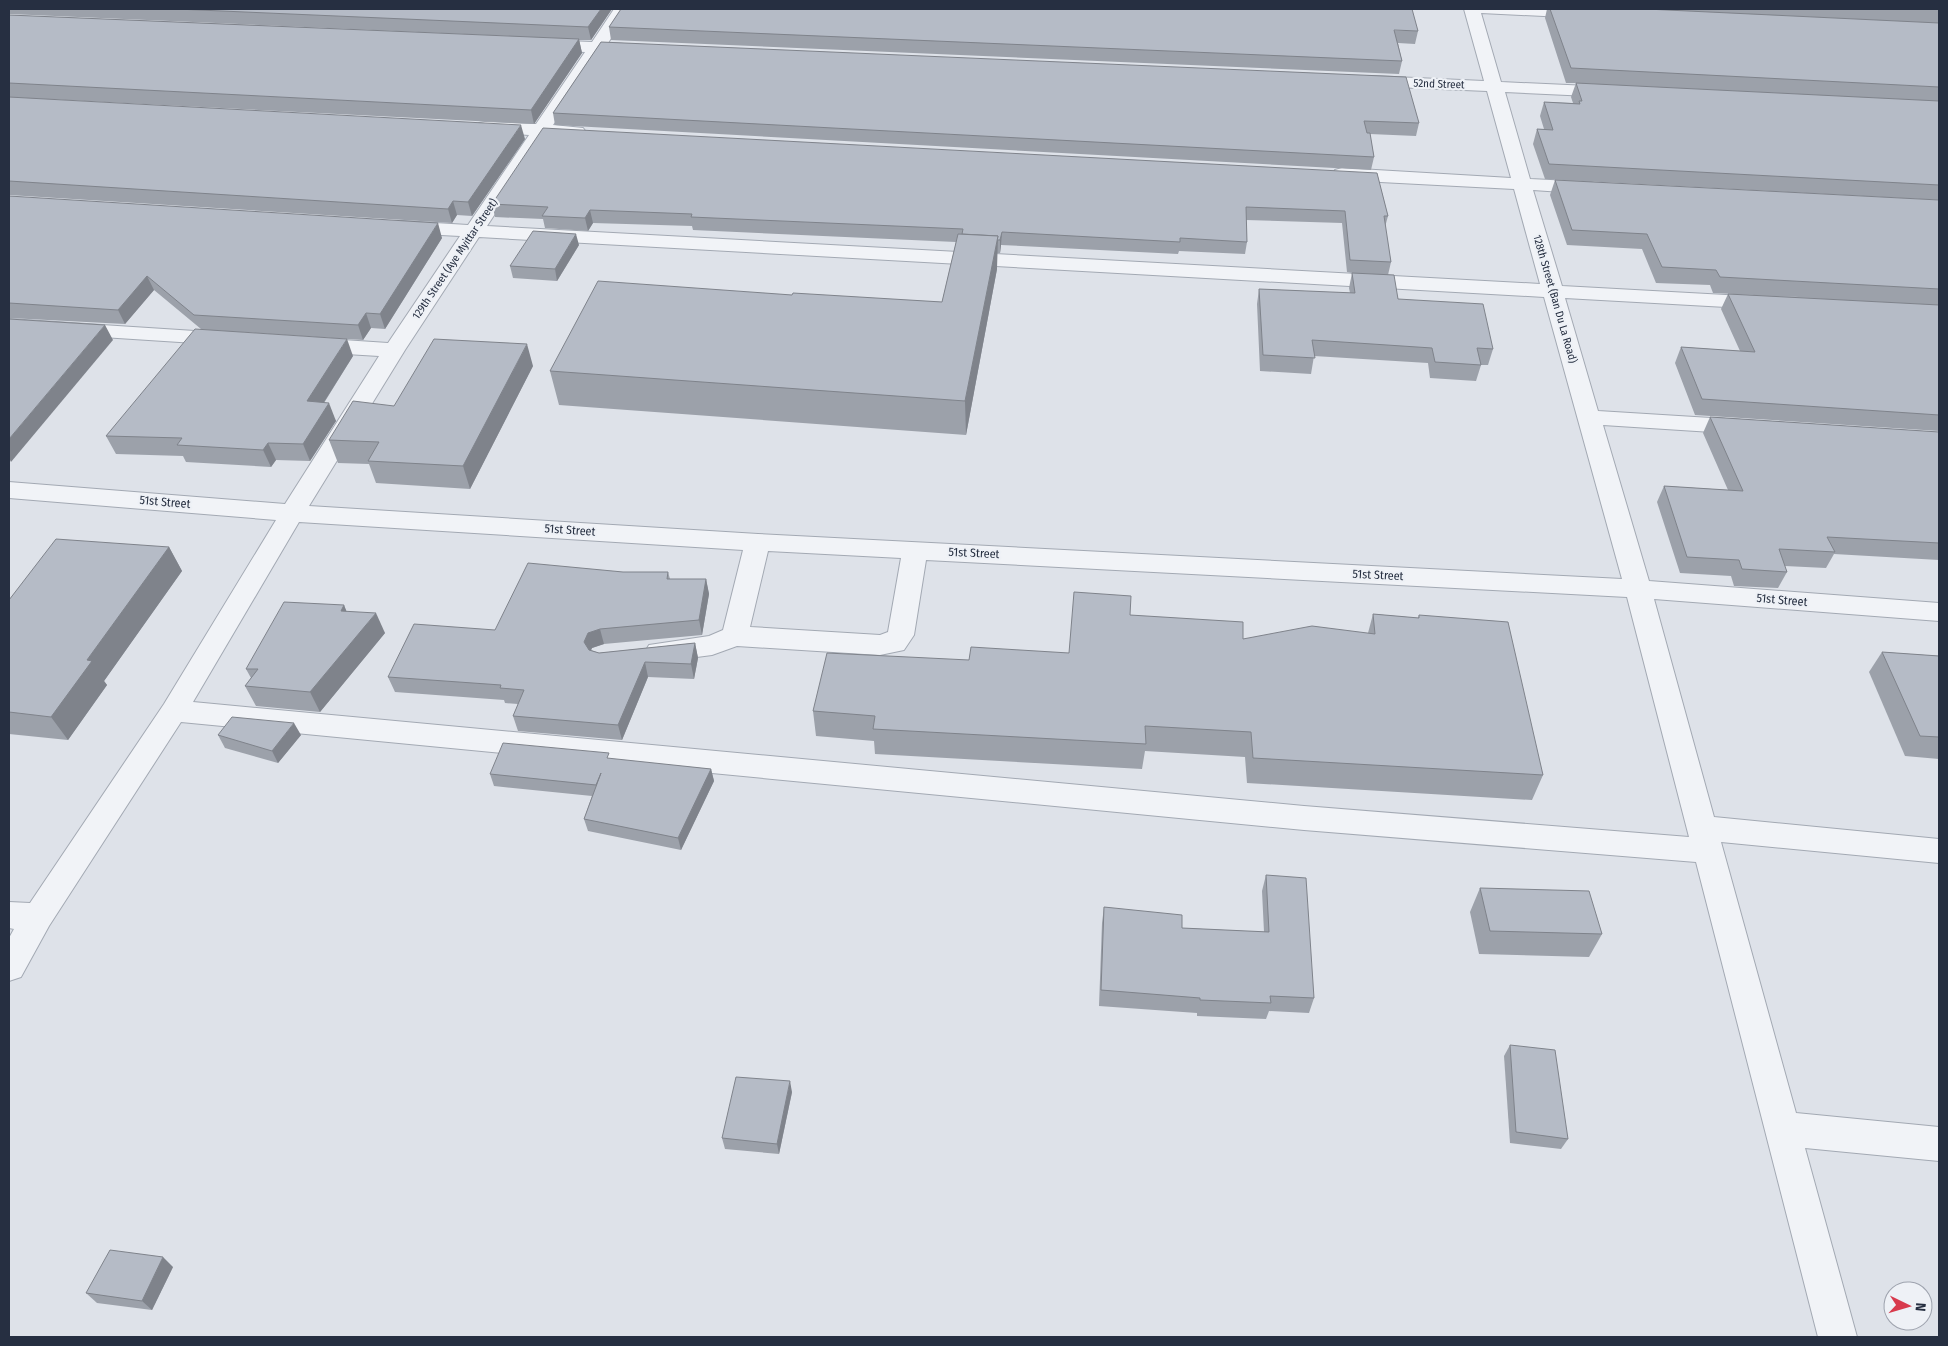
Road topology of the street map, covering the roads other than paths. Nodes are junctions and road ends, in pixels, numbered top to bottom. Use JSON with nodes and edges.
{"nodes":[{"id":1,"x":622,"y":9,"type":"edge"},
{"id":2,"x":1472,"y":9,"type":"edge"},
{"id":3,"x":1486,"y":9,"type":"edge"},
{"id":4,"x":1594,"y":14,"type":"edge"},
{"id":5,"x":527,"y":44,"type":"edge"},
{"id":6,"x":597,"y":47,"type":"junction"},
{"id":7,"x":646,"y":49,"type":"edge"},
{"id":8,"x":1356,"y":80,"type":"edge"},
{"id":9,"x":1494,"y":86,"type":"junction"},
{"id":10,"x":1623,"y":92,"type":"edge"},
{"id":11,"x":472,"y":127,"type":"edge"},
{"id":12,"x":541,"y":130,"type":"junction"},
{"id":13,"x":590,"y":133,"type":"edge"},
{"id":14,"x":1323,"y":173,"type":"edge"},
{"id":15,"x":1522,"y":184,"type":"junction"},
{"id":16,"x":1612,"y":189,"type":"edge"},
{"id":17,"x":384,"y":226,"type":"edge"},
{"id":18,"x":473,"y":232,"type":"junction"},
{"id":19,"x":1553,"y":291,"type":"junction"},
{"id":20,"x":1781,"y":304,"type":"edge"},
{"id":21,"x":9,"y":325,"type":"edge"},
{"id":22,"x":246,"y":340,"type":"edge"},
{"id":23,"x":296,"y":344,"type":"edge"},
{"id":24,"x":394,"y":350,"type":"junction"},
{"id":25,"x":1589,"y":417,"type":"junction"},
{"id":26,"x":1764,"y":429,"type":"edge"},
{"id":27,"x":9,"y":490,"type":"edge"},
{"id":28,"x":292,"y":513,"type":"junction"},
{"id":29,"x":758,"y":542,"type":"junction"},
{"id":30,"x":915,"y":550,"type":"junction"},
{"id":31,"x":1638,"y":589,"type":"junction"},
{"id":32,"x":1939,"y":612,"type":"edge"},
{"id":33,"x":735,"y":636,"type":"junction"},
{"id":34,"x":631,"y":654,"type":"edge"},
{"id":35,"x":174,"y":711,"type":"junction"},
{"id":36,"x":1705,"y":840,"type":"junction"},
{"id":37,"x":1939,"y":851,"type":"edge"},
{"id":38,"x":24,"y":916,"type":"edge"},
{"id":39,"x":9,"y":967,"type":"edge"},
{"id":40,"x":1783,"y":1129,"type":"junction"},
{"id":41,"x":1939,"y":1144,"type":"edge"},
{"id":42,"x":1838,"y":1337,"type":"edge"}],
"edges":[{"from":1,"to":6,"type":"street","name":"129th Street (Aye Myittar Street)"},
{"from":2,"to":9,"type":"street","name":"128th Street (Ban Du La Road)"},
{"from":3,"to":4,"type":"street"},
{"from":5,"to":6,"type":"street"},
{"from":6,"to":7,"type":"street"},
{"from":6,"to":12,"type":"street","name":"129th Street (Aye Myittar Street)"},
{"from":8,"to":9,"type":"street","name":"52nd Street"},
{"from":9,"to":10,"type":"street","name":"52nd Street"},
{"from":9,"to":15,"type":"street","name":"128th Street (Ban Du La Road)"},
{"from":11,"to":12,"type":"street"},
{"from":12,"to":13,"type":"street"},
{"from":12,"to":18,"type":"street","name":"129th Street (Aye Myittar Street)"},
{"from":14,"to":15,"type":"street"},
{"from":15,"to":16,"type":"street"},
{"from":15,"to":19,"type":"street","name":"128th Street (Ban Du La Road)"},
{"from":17,"to":18,"type":"street"},
{"from":18,"to":19,"type":"street"},
{"from":18,"to":24,"type":"street","name":"129th Street (Aye Myittar Street)"},
{"from":19,"to":20,"type":"street"},
{"from":19,"to":25,"type":"street","name":"128th Street (Ban Du La Road)"},
{"from":21,"to":22,"type":"street"},
{"from":23,"to":24,"type":"street"},
{"from":24,"to":28,"type":"street","name":"129th Street (Aye Myittar Street)"},
{"from":25,"to":26,"type":"street"},
{"from":25,"to":31,"type":"street","name":"128th Street (Ban Du La Road)"},
{"from":27,"to":28,"type":"street","name":"51st Street"},
{"from":28,"to":29,"type":"street","name":"51st Street"},
{"from":28,"to":35,"type":"street","name":"129th Street (Aye Myittar Street)"},
{"from":29,"to":30,"type":"street","name":"51st Street"},
{"from":29,"to":33,"type":"street"},
{"from":30,"to":31,"type":"street","name":"51st Street"},
{"from":30,"to":33,"type":"street"},
{"from":31,"to":32,"type":"street","name":"51st Street"},
{"from":31,"to":36,"type":"street","name":"128th Street (Ban Du La Road)"},
{"from":33,"to":34,"type":"street"},
{"from":35,"to":36,"type":"street"},
{"from":35,"to":38,"type":"street","name":"129th Street (Aye Myittar Street)"},
{"from":36,"to":37,"type":"street"},
{"from":36,"to":40,"type":"street","name":"128th Street (Ban Du La Road)"},
{"from":38,"to":39,"type":"street","name":"129th Street (Aye Myittar Street)"},
{"from":40,"to":41,"type":"street"},
{"from":40,"to":42,"type":"street","name":"128th Street (Ban Du La Road)"}]}
